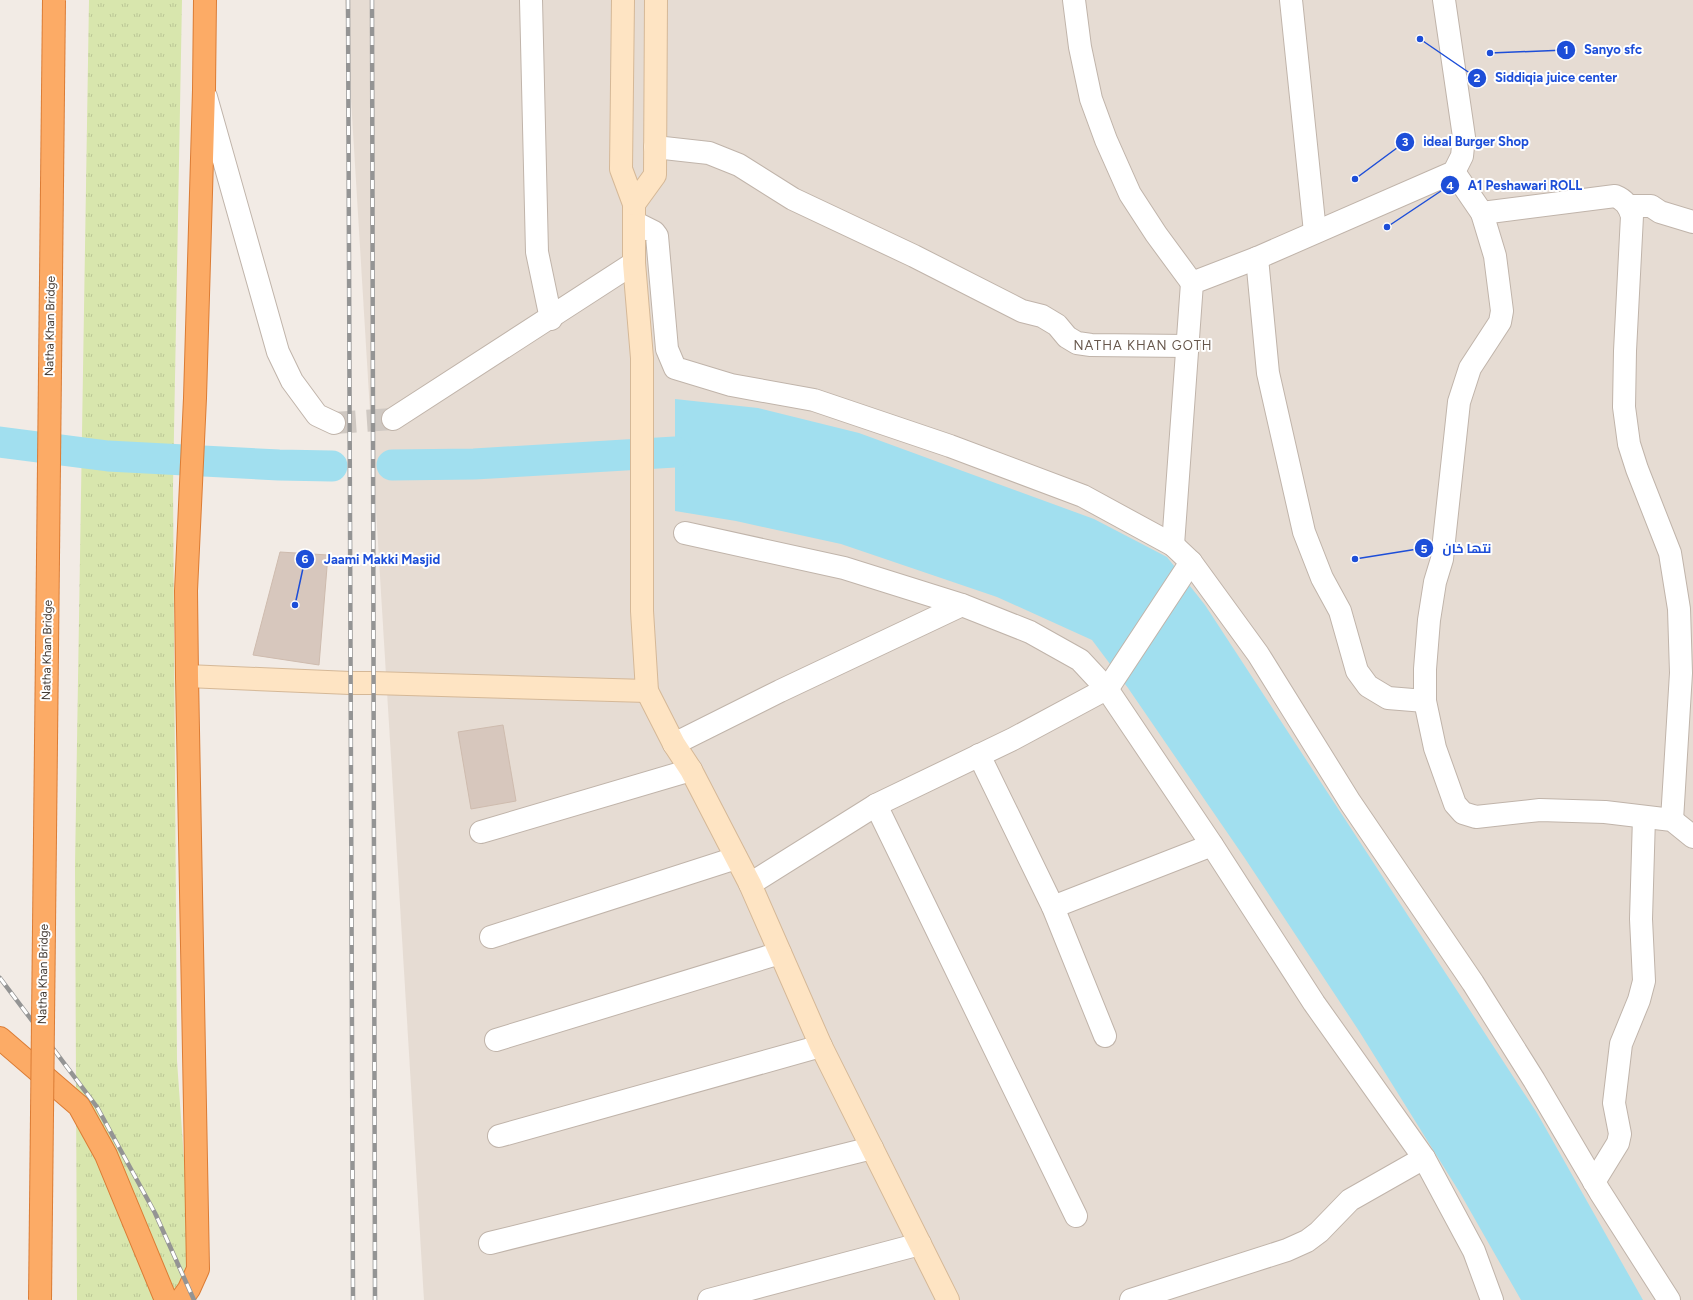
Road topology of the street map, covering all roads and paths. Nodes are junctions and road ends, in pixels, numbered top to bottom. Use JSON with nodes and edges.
{"nodes":[{"id":1,"x":54,"y":0,"type":"edge"},
{"id":2,"x":205,"y":0,"type":"edge"},
{"id":3,"x":531,"y":0,"type":"edge"},
{"id":4,"x":623,"y":0,"type":"edge"},
{"id":5,"x":656,"y":0,"type":"edge"},
{"id":6,"x":1074,"y":0,"type":"edge"},
{"id":7,"x":1291,"y":0,"type":"edge"},
{"id":8,"x":1444,"y":0,"type":"edge"},
{"id":9,"x":204,"y":90,"type":"junction"},
{"id":10,"x":655,"y":147,"type":"junction"},
{"id":11,"x":1454,"y":172,"type":"junction"},
{"id":12,"x":1629,"y":206,"type":"junction"},
{"id":13,"x":634,"y":213,"type":"junction"},
{"id":14,"x":1482,"y":213,"type":"junction"},
{"id":15,"x":1693,"y":222,"type":"edge"},
{"id":16,"x":1315,"y":232,"type":"junction"},
{"id":17,"x":1257,"y":258,"type":"junction"},
{"id":18,"x":634,"y":263,"type":"junction"},
{"id":19,"x":1192,"y":283,"type":"junction"},
{"id":20,"x":551,"y":319,"type":"junction"},
{"id":21,"x":1187,"y":346,"type":"junction"},
{"id":22,"x":394,"y":419,"type":"tunnel mouth"},
{"id":23,"x":334,"y":423,"type":"tunnel mouth"},
{"id":24,"x":685,"y":533,"type":"dead end"},
{"id":25,"x":1173,"y":545,"type":"junction"},
{"id":26,"x":1190,"y":564,"type":"junction"},
{"id":27,"x":962,"y":605,"type":"junction"},
{"id":28,"x":187,"y":676,"type":"junction"},
{"id":29,"x":1107,"y":688,"type":"junction"},
{"id":30,"x":647,"y":691,"type":"junction"},
{"id":31,"x":1425,"y":701,"type":"junction"},
{"id":32,"x":674,"y":744,"type":"junction"},
{"id":33,"x":979,"y":755,"type":"junction"},
{"id":34,"x":691,"y":770,"type":"junction"},
{"id":35,"x":876,"y":805,"type":"junction"},
{"id":36,"x":1644,"y":817,"type":"junction"},
{"id":37,"x":1672,"y":820,"type":"junction"},
{"id":38,"x":481,"y":832,"type":"dead end"},
{"id":39,"x":1693,"y":837,"type":"edge"},
{"id":40,"x":1212,"y":845,"type":"junction"},
{"id":41,"x":736,"y":858,"type":"junction"},
{"id":42,"x":750,"y":884,"type":"junction"},
{"id":43,"x":1053,"y":907,"type":"junction"},
{"id":44,"x":491,"y":937,"type":"dead end"},
{"id":45,"x":780,"y":953,"type":"junction"},
{"id":46,"x":1105,"y":1036,"type":"dead end"},
{"id":47,"x":0,"y":1038,"type":"edge"},
{"id":48,"x":496,"y":1040,"type":"dead end"},
{"id":49,"x":821,"y":1046,"type":"junction"},
{"id":50,"x":499,"y":1136,"type":"dead end"},
{"id":51,"x":872,"y":1148,"type":"junction"},
{"id":52,"x":1424,"y":1158,"type":"junction"},
{"id":53,"x":1594,"y":1182,"type":"junction"},
{"id":54,"x":1076,"y":1216,"type":"dead end"},
{"id":55,"x":490,"y":1244,"type":"dead end"},
{"id":56,"x":920,"y":1244,"type":"junction"},
{"id":57,"x":40,"y":1300,"type":"edge"},
{"id":58,"x":166,"y":1300,"type":"edge"},
{"id":59,"x":181,"y":1300,"type":"edge"},
{"id":60,"x":708,"y":1300,"type":"edge"},
{"id":61,"x":948,"y":1300,"type":"edge"},
{"id":62,"x":1131,"y":1300,"type":"edge"},
{"id":63,"x":1492,"y":1300,"type":"edge"},
{"id":64,"x":1669,"y":1300,"type":"edge"}],
"edges":[{"from":1,"to":57,"type":"highway","name":"Natha Khan Bridge","bridge":true},
{"from":2,"to":9,"type":"highway"},
{"from":3,"to":20,"type":"street"},
{"from":4,"to":13,"type":"street"},
{"from":5,"to":10,"type":"street"},
{"from":6,"to":19,"type":"street"},
{"from":7,"to":16,"type":"street"},
{"from":8,"to":11,"type":"street"},
{"from":9,"to":23,"type":"street"},
{"from":9,"to":28,"type":"highway"},
{"from":10,"to":13,"type":"street"},
{"from":10,"to":21,"type":"street"},
{"from":11,"to":14,"type":"street"},
{"from":11,"to":16,"type":"street"},
{"from":12,"to":14,"type":"street"},
{"from":12,"to":15,"type":"street"},
{"from":12,"to":37,"type":"street"},
{"from":13,"to":18,"type":"street"},
{"from":13,"to":25,"type":"street"},
{"from":14,"to":31,"type":"street"},
{"from":16,"to":17,"type":"street"},
{"from":17,"to":19,"type":"street"},
{"from":17,"to":31,"type":"street"},
{"from":18,"to":20,"type":"street"},
{"from":18,"to":30,"type":"street"},
{"from":19,"to":21,"type":"street"},
{"from":20,"to":22,"type":"street"},
{"from":21,"to":25,"type":"street"},
{"from":24,"to":27,"type":"street"},
{"from":25,"to":26,"type":"street"},
{"from":26,"to":29,"type":"street"},
{"from":26,"to":53,"type":"street"},
{"from":27,"to":29,"type":"street"},
{"from":27,"to":32,"type":"street"},
{"from":28,"to":30,"type":"street"},
{"from":28,"to":59,"type":"highway"},
{"from":29,"to":33,"type":"street"},
{"from":29,"to":40,"type":"street"},
{"from":30,"to":32,"type":"street"},
{"from":31,"to":36,"type":"street"},
{"from":32,"to":34,"type":"street"},
{"from":33,"to":35,"type":"street"},
{"from":33,"to":43,"type":"street"},
{"from":34,"to":38,"type":"street"},
{"from":34,"to":41,"type":"street"},
{"from":35,"to":42,"type":"street"},
{"from":35,"to":54,"type":"street"},
{"from":36,"to":37,"type":"street"},
{"from":36,"to":53,"type":"street"},
{"from":37,"to":39,"type":"street"},
{"from":40,"to":43,"type":"street"},
{"from":40,"to":52,"type":"street"},
{"from":41,"to":42,"type":"street"},
{"from":41,"to":44,"type":"street"},
{"from":42,"to":45,"type":"street"},
{"from":43,"to":46,"type":"street"},
{"from":45,"to":48,"type":"street"},
{"from":45,"to":49,"type":"street"},
{"from":47,"to":58,"type":"highway"},
{"from":49,"to":50,"type":"street"},
{"from":49,"to":51,"type":"street"},
{"from":51,"to":55,"type":"street"},
{"from":51,"to":56,"type":"street"},
{"from":52,"to":62,"type":"street"},
{"from":52,"to":63,"type":"street"},
{"from":53,"to":64,"type":"street"},
{"from":56,"to":60,"type":"street"},
{"from":56,"to":61,"type":"street"}]}
